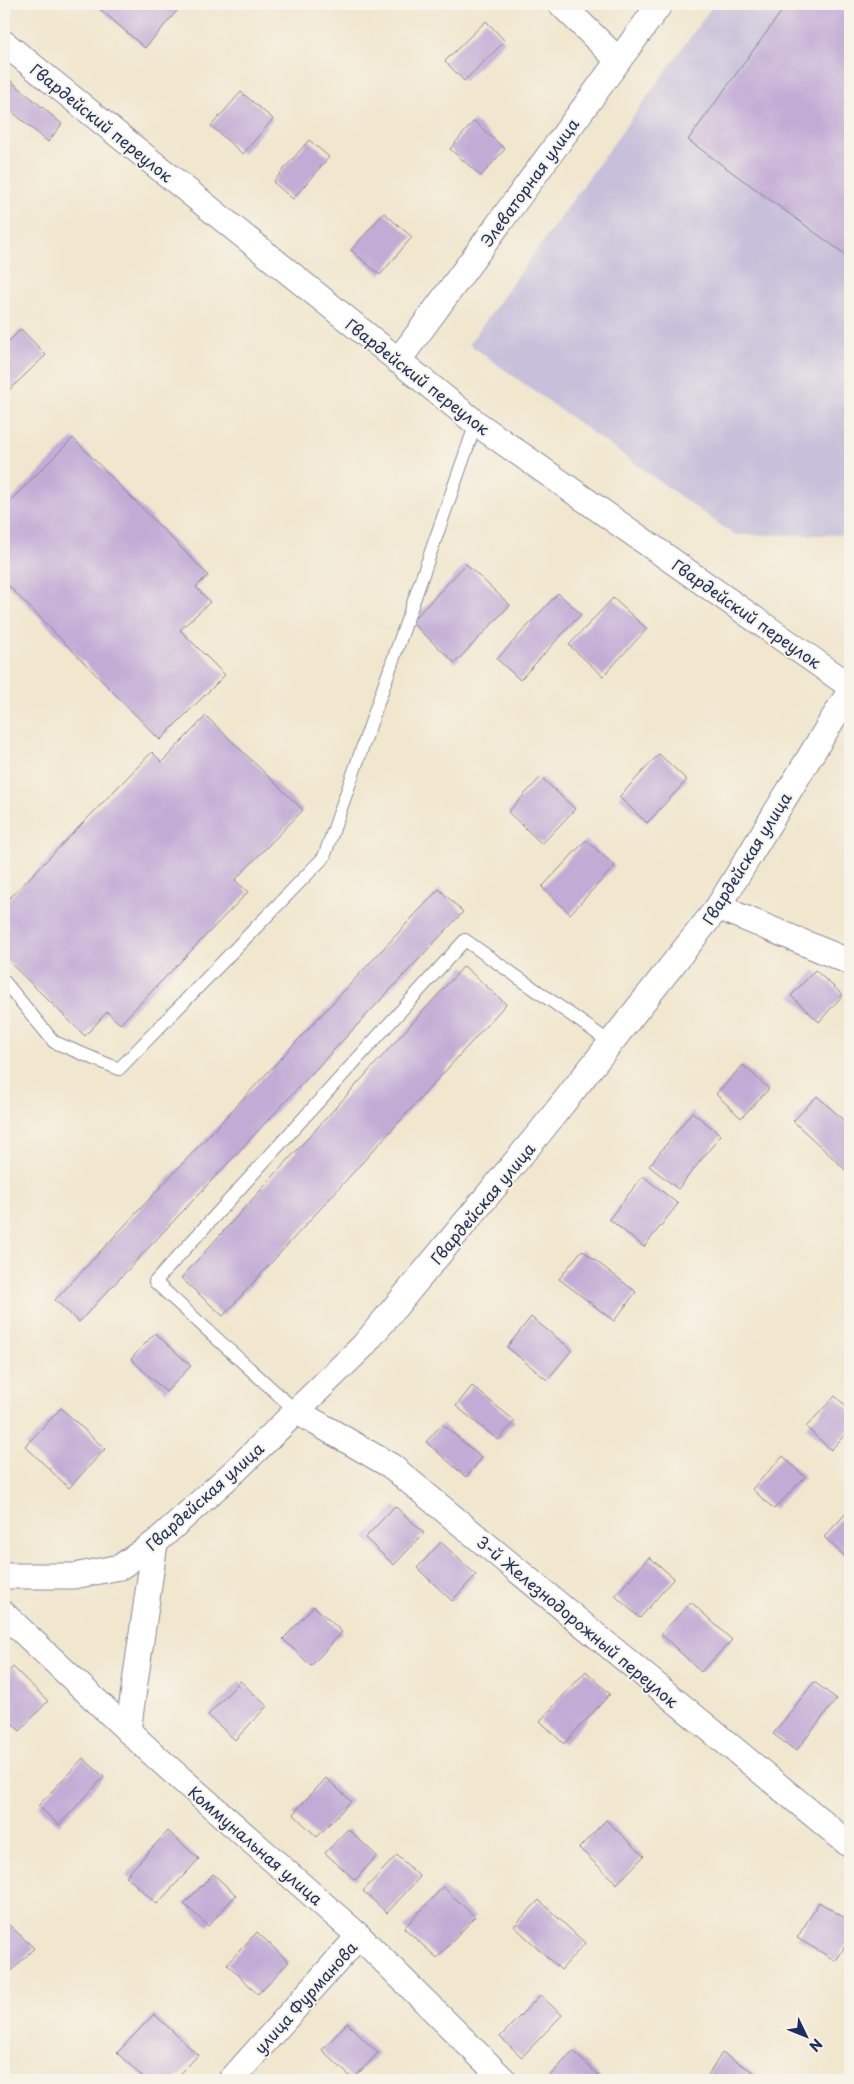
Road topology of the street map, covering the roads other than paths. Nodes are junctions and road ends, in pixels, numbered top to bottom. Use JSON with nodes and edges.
{"nodes":[{"id":1,"x":561,"y":4,"type":"edge"},
{"id":2,"x":660,"y":4,"type":"edge"},
{"id":3,"x":4,"y":43,"type":"edge"},
{"id":4,"x":618,"y":60,"type":"junction"},
{"id":5,"x":398,"y":360,"type":"junction"},
{"id":6,"x":476,"y":423,"type":"junction"},
{"id":7,"x":850,"y":686,"type":"edge"},
{"id":8,"x":850,"y":691,"type":"edge"},
{"id":9,"x":718,"y":908,"type":"junction"},
{"id":10,"x":850,"y":962,"type":"edge"},
{"id":11,"x":4,"y":981,"type":"edge"},
{"id":12,"x":611,"y":1043,"type":"junction"},
{"id":13,"x":296,"y":1411,"type":"junction"},
{"id":14,"x":155,"y":1544,"type":"junction"},
{"id":15,"x":4,"y":1576,"type":"edge"},
{"id":16,"x":4,"y":1614,"type":"edge"},
{"id":17,"x":128,"y":1731,"type":"junction"},
{"id":18,"x":850,"y":1845,"type":"edge"},
{"id":19,"x":359,"y":1936,"type":"junction"},
{"id":20,"x":231,"y":2080,"type":"edge"},
{"id":21,"x":504,"y":2080,"type":"edge"}],
"edges":[{"from":1,"to":4,"type":"street"},
{"from":2,"to":4,"type":"street","name":"Элеваторная улица"},
{"from":3,"to":5,"type":"street","name":"Гвардейский переулок"},
{"from":4,"to":5,"type":"street","name":"Элеваторная улица"},
{"from":5,"to":6,"type":"street","name":"Гвардейский переулок"},
{"from":6,"to":7,"type":"street","name":"Гвардейский переулок"},
{"from":6,"to":11,"type":"lane"},
{"from":8,"to":9,"type":"street","name":"Гвардейская улица"},
{"from":9,"to":10,"type":"street"},
{"from":9,"to":12,"type":"street","name":"Гвардейская улица"},
{"from":12,"to":13,"type":"street","name":"Гвардейская улица"},
{"from":12,"to":13,"type":"lane"},
{"from":13,"to":14,"type":"street","name":"Гвардейская улица"},
{"from":13,"to":18,"type":"street","name":"3-й Железнодорожный переулок"},
{"from":14,"to":15,"type":"street","name":"Гвардейская улица"},
{"from":14,"to":17,"type":"street"},
{"from":16,"to":17,"type":"street","name":"Коммунальная улица"},
{"from":17,"to":19,"type":"street","name":"Коммунальная улица"},
{"from":19,"to":20,"type":"street","name":"улица Фурманова"},
{"from":19,"to":21,"type":"street","name":"Коммунальная улица"}]}
